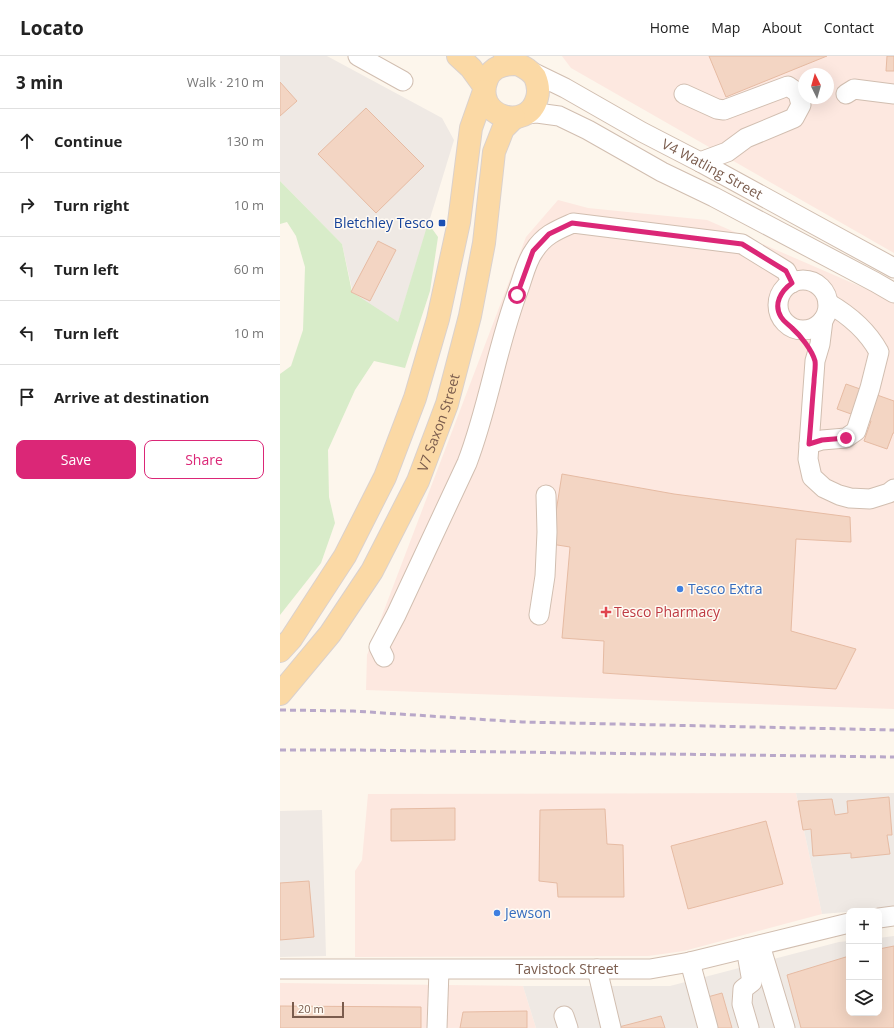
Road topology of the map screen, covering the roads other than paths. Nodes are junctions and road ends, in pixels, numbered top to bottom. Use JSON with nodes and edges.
{"nodes":[{"id":1,"x":358,"y":56,"type":"edge"},
{"id":2,"x":458,"y":56,"type":"edge"},
{"id":3,"x":517,"y":64,"type":"edge"},
{"id":4,"x":403,"y":81,"type":"dead end"},
{"id":5,"x":484,"y":88,"type":"junction"},
{"id":6,"x":684,"y":94,"type":"dead end"},
{"id":7,"x":846,"y":94,"type":"dead end"},
{"id":8,"x":894,"y":94,"type":"edge"},
{"id":9,"x":520,"y":116,"type":"junction"},
{"id":10,"x":700,"y":162,"type":"junction"},
{"id":11,"x":894,"y":268,"type":"edge"},
{"id":12,"x":792,"y":283,"type":"junction"},
{"id":13,"x":894,"y":293,"type":"edge"},
{"id":14,"x":825,"y":311,"type":"junction"},
{"id":15,"x":793,"y":328,"type":"junction"},
{"id":16,"x":815,"y":361,"type":"junction"},
{"id":17,"x":809,"y":444,"type":"junction"},
{"id":18,"x":894,"y":489,"type":"edge"},
{"id":19,"x":546,"y":495,"type":"dead end"},
{"id":20,"x":539,"y":615,"type":"dead end"},
{"id":21,"x":280,"y":651,"type":"edge"},
{"id":22,"x":384,"y":657,"type":"dead end"},
{"id":23,"x":280,"y":694,"type":"edge"},
{"id":24,"x":894,"y":916,"type":"edge"},
{"id":25,"x":882,"y":918,"type":"edge"},
{"id":26,"x":846,"y":924,"type":"edge"},
{"id":27,"x":753,"y":947,"type":"junction"},
{"id":28,"x":690,"y":962,"type":"junction"},
{"id":29,"x":280,"y":969,"type":"edge"},
{"id":30,"x":439,"y":970,"type":"junction"},
{"id":31,"x":597,"y":970,"type":"junction"},
{"id":32,"x":437,"y":1028,"type":"edge"},
{"id":33,"x":611,"y":1028,"type":"edge"},
{"id":34,"x":708,"y":1028,"type":"edge"},
{"id":35,"x":749,"y":1028,"type":"edge"},
{"id":36,"x":785,"y":1028,"type":"edge"}],
"edges":[{"from":1,"to":4,"type":"street"},
{"from":2,"to":5,"type":"main road"},
{"from":3,"to":5,"type":"main road"},
{"from":3,"to":9,"type":"main road"},
{"from":3,"to":10,"type":"street","name":"V4 Watling Street"},
{"from":5,"to":9,"type":"main road"},
{"from":5,"to":21,"type":"main road"},
{"from":6,"to":10,"type":"street"},
{"from":7,"to":8,"type":"street"},
{"from":9,"to":13,"type":"street","name":"V4 Watling Street"},
{"from":9,"to":23,"type":"main road","name":"V7 Saxon Street"},
{"from":10,"to":11,"type":"street","name":"V4 Watling Street"},
{"from":12,"to":14,"type":"street"},
{"from":12,"to":15,"type":"street"},
{"from":12,"to":22,"type":"street"},
{"from":14,"to":15,"type":"street"},
{"from":14,"to":16,"type":"street"},
{"from":14,"to":17,"type":"street"},
{"from":15,"to":16,"type":"street"},
{"from":16,"to":17,"type":"street"},
{"from":17,"to":18,"type":"street"},
{"from":19,"to":20,"type":"street"},
{"from":24,"to":25,"type":"street"},
{"from":26,"to":27,"type":"street","name":"Tavistock Street"},
{"from":27,"to":28,"type":"street","name":"Tavistock Street"},
{"from":27,"to":35,"type":"street"},
{"from":27,"to":36,"type":"street"},
{"from":28,"to":31,"type":"street","name":"Tavistock Street"},
{"from":28,"to":34,"type":"street"},
{"from":29,"to":30,"type":"street","name":"Tavistock Street"},
{"from":30,"to":31,"type":"street","name":"Tavistock Street"},
{"from":30,"to":32,"type":"street"},
{"from":31,"to":33,"type":"street"}]}
